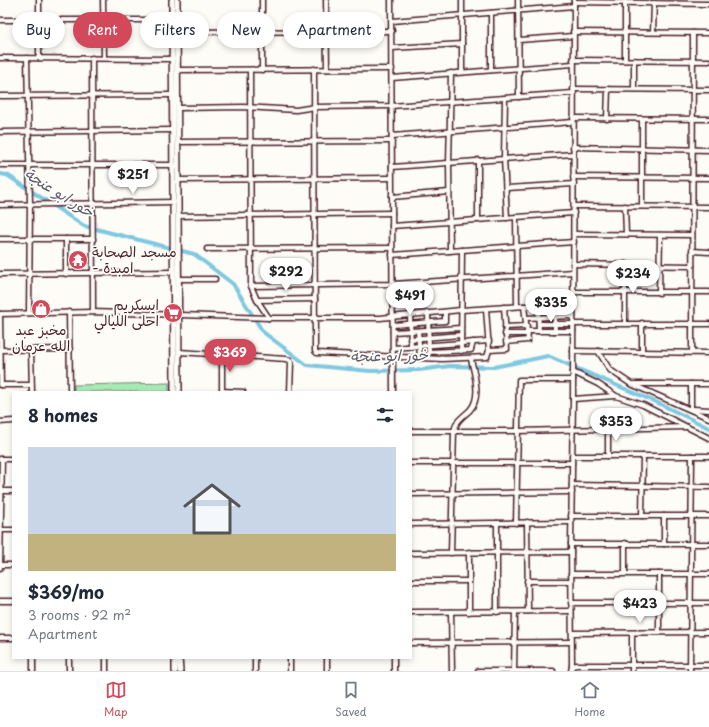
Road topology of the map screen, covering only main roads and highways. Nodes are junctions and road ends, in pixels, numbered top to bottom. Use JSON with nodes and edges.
{"nodes":[{"id":1,"x":172,"y":0,"type":"edge"},
{"id":2,"x":177,"y":0,"type":"edge"},
{"id":3,"x":176,"y":244,"type":"junction"},
{"id":4,"x":176,"y":253,"type":"junction"},
{"id":5,"x":176,"y":314,"type":"junction"},
{"id":6,"x":174,"y":391,"type":"edge"},
{"id":7,"x":179,"y":391,"type":"edge"},
{"id":8,"x":175,"y":659,"type":"edge"},
{"id":9,"x":180,"y":659,"type":"edge"},
{"id":10,"x":175,"y":671,"type":"edge"},
{"id":11,"x":180,"y":671,"type":"edge"}],
"edges":[{"from":1,"to":3,"type":"main road"},
{"from":2,"to":3,"type":"main road"},
{"from":3,"to":4,"type":"main road"},
{"from":4,"to":5,"type":"main road"},
{"from":4,"to":5,"type":"main road"},
{"from":5,"to":6,"type":"main road"},
{"from":5,"to":7,"type":"main road"},
{"from":8,"to":10,"type":"main road"},
{"from":9,"to":11,"type":"main road"}]}
